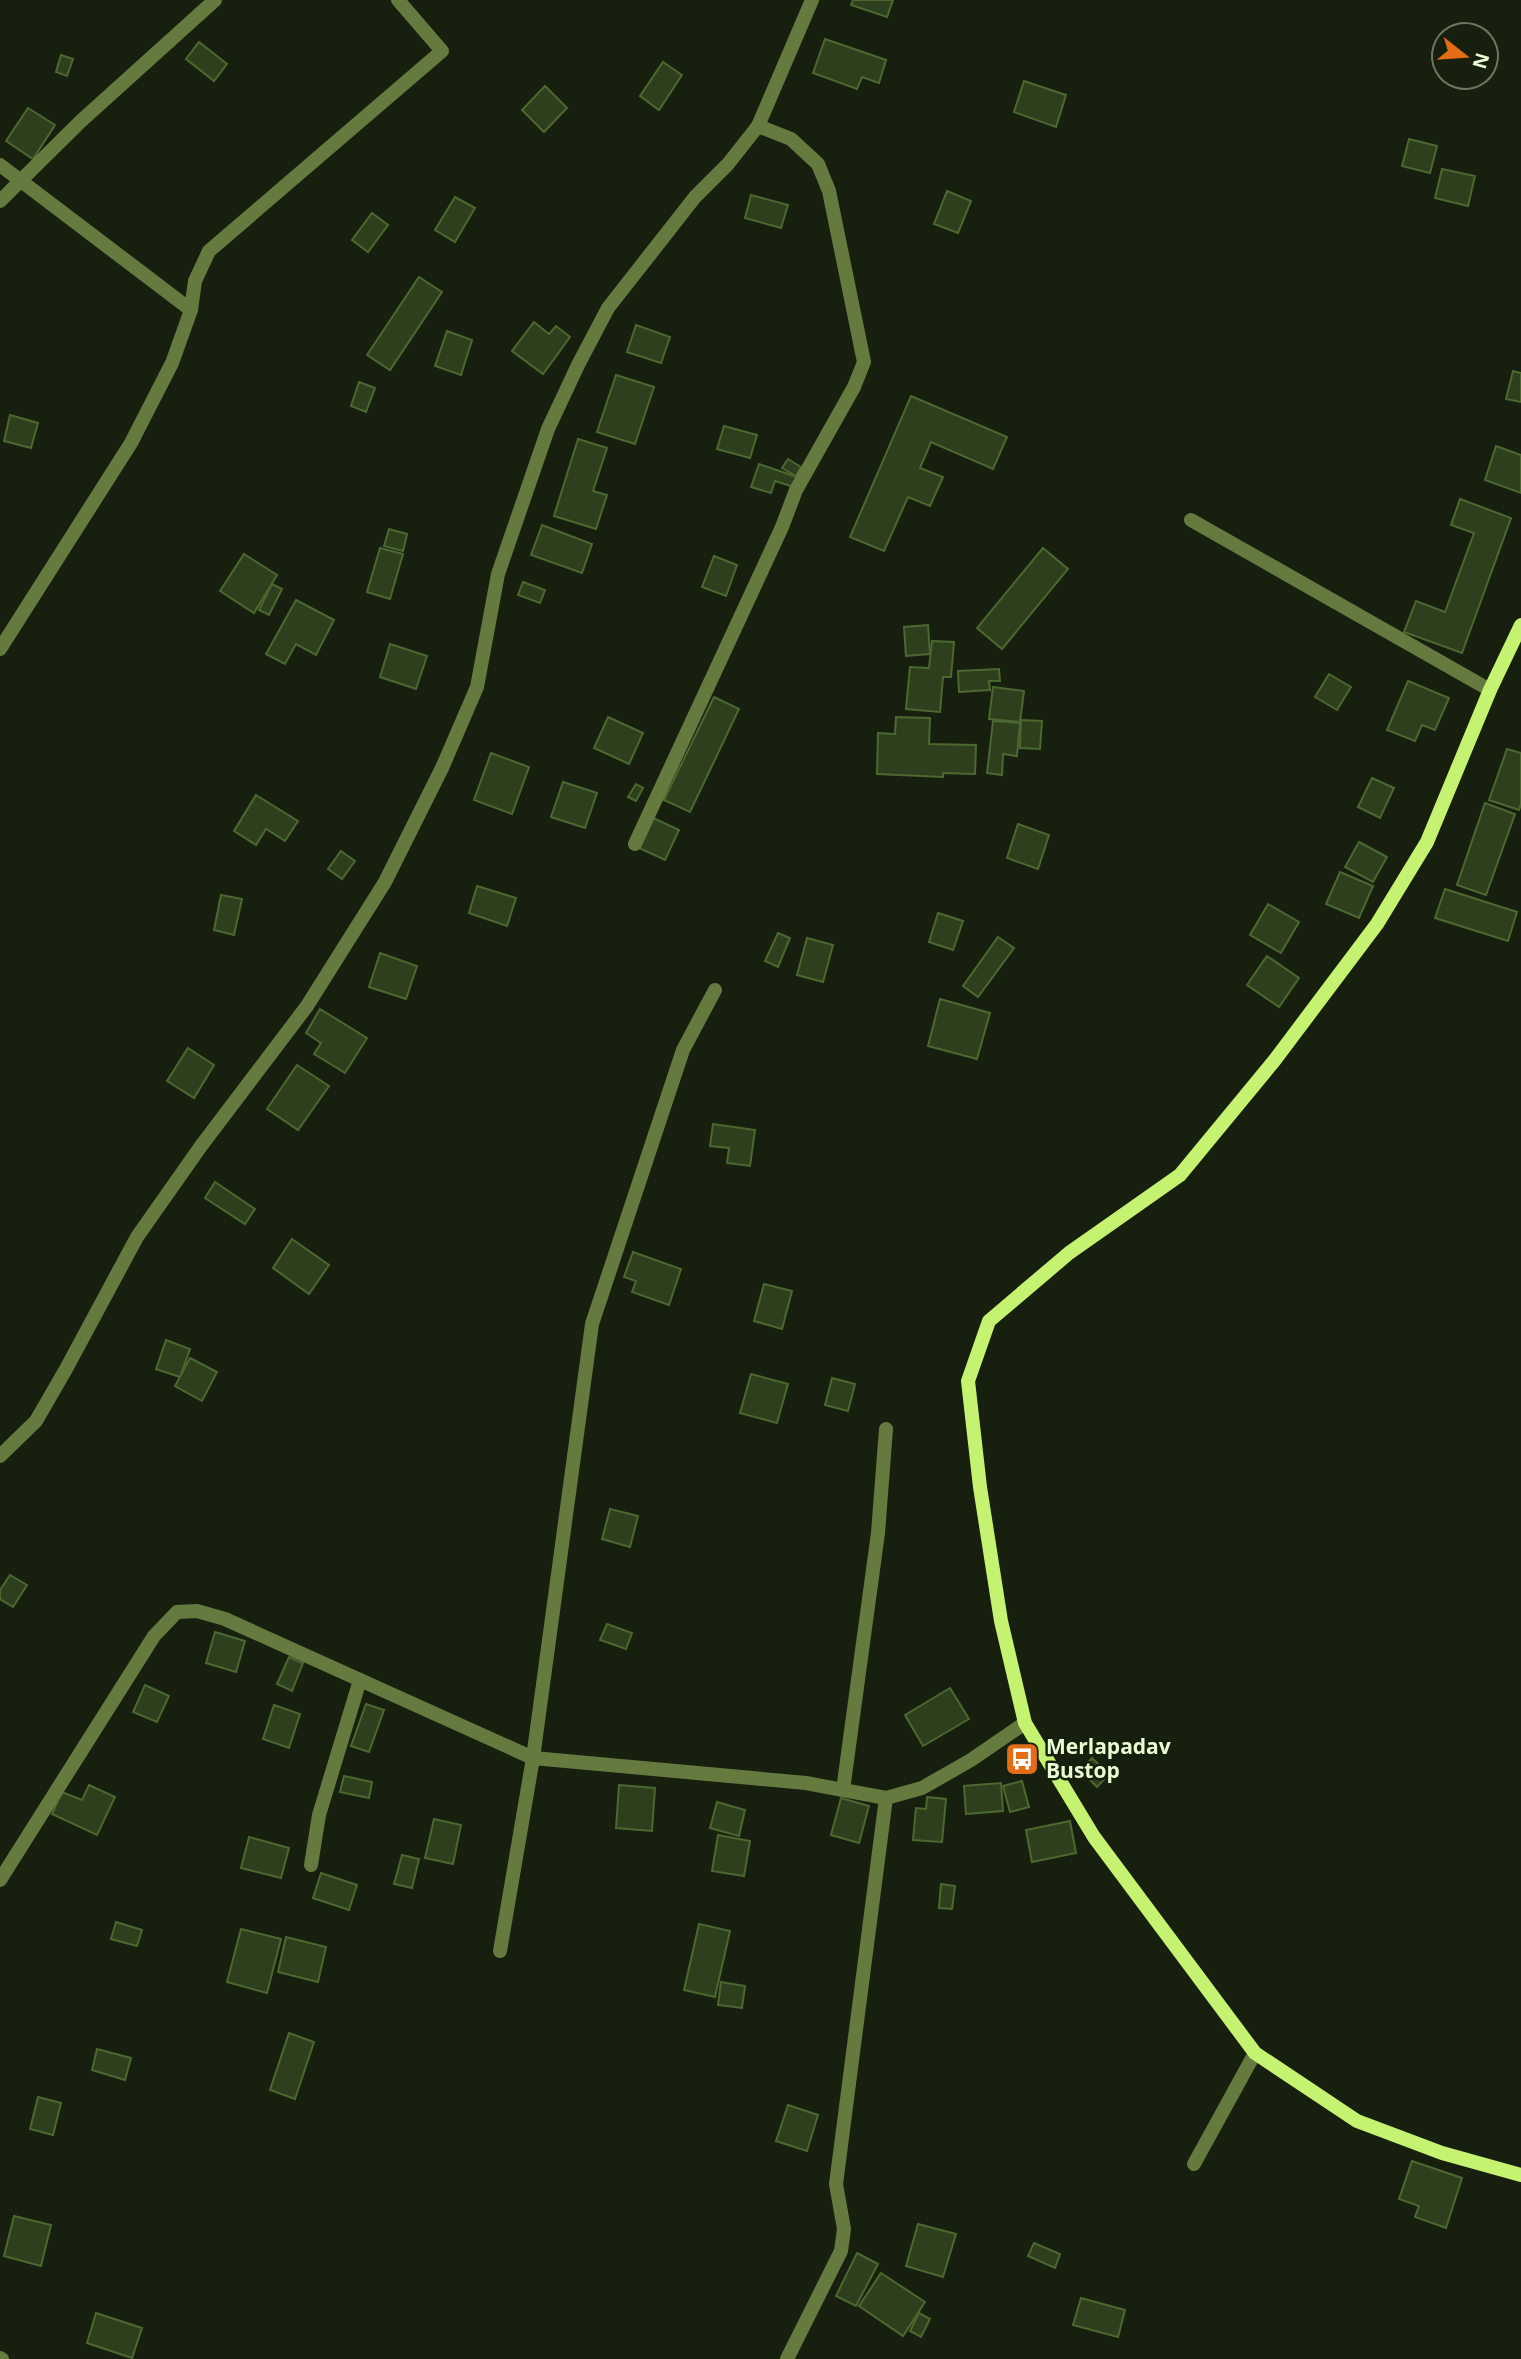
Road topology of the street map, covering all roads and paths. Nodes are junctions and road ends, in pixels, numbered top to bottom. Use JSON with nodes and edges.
{"nodes":[{"id":1,"x":215,"y":0,"type":"edge"},
{"id":2,"x":398,"y":0,"type":"edge"},
{"id":3,"x":812,"y":0,"type":"edge"},
{"id":4,"x":758,"y":126,"type":"junction"},
{"id":5,"x":0,"y":165,"type":"edge"},
{"id":6,"x":21,"y":181,"type":"junction"},
{"id":7,"x":0,"y":201,"type":"edge"},
{"id":8,"x":191,"y":310,"type":"junction"},
{"id":9,"x":1191,"y":520,"type":"dead end"},
{"id":10,"x":1521,"y":625,"type":"edge"},
{"id":11,"x":0,"y":649,"type":"edge"},
{"id":12,"x":1490,"y":690,"type":"junction"},
{"id":13,"x":635,"y":844,"type":"dead end"},
{"id":14,"x":715,"y":990,"type":"dead end"},
{"id":15,"x":886,"y":1429,"type":"dead end"},
{"id":16,"x":0,"y":1456,"type":"edge"},
{"id":17,"x":360,"y":1680,"type":"junction"},
{"id":18,"x":1025,"y":1723,"type":"junction"},
{"id":19,"x":533,"y":1758,"type":"junction"},
{"id":20,"x":843,"y":1790,"type":"junction"},
{"id":21,"x":887,"y":1798,"type":"junction"},
{"id":22,"x":311,"y":1865,"type":"dead end"},
{"id":23,"x":0,"y":1880,"type":"edge"},
{"id":24,"x":500,"y":1951,"type":"dead end"},
{"id":25,"x":1255,"y":2053,"type":"junction"},
{"id":26,"x":1194,"y":2164,"type":"dead end"},
{"id":27,"x":1521,"y":2175,"type":"edge"},
{"id":28,"x":787,"y":2359,"type":"edge"}],
"edges":[{"from":1,"to":6,"type":"street"},
{"from":2,"to":8,"type":"street"},
{"from":3,"to":4,"type":"street"},
{"from":4,"to":13,"type":"street"},
{"from":4,"to":16,"type":"street"},
{"from":5,"to":6,"type":"street"},
{"from":6,"to":7,"type":"street"},
{"from":6,"to":8,"type":"street"},
{"from":8,"to":11,"type":"street"},
{"from":9,"to":12,"type":"street"},
{"from":10,"to":12,"type":"main road"},
{"from":12,"to":18,"type":"main road"},
{"from":14,"to":19,"type":"street"},
{"from":15,"to":20,"type":"street"},
{"from":17,"to":19,"type":"street"},
{"from":17,"to":22,"type":"street"},
{"from":17,"to":23,"type":"street"},
{"from":18,"to":21,"type":"street"},
{"from":18,"to":25,"type":"main road"},
{"from":19,"to":20,"type":"street"},
{"from":19,"to":24,"type":"street"},
{"from":20,"to":21,"type":"street"},
{"from":21,"to":28,"type":"street"},
{"from":25,"to":26,"type":"street"},
{"from":25,"to":27,"type":"main road"}]}
